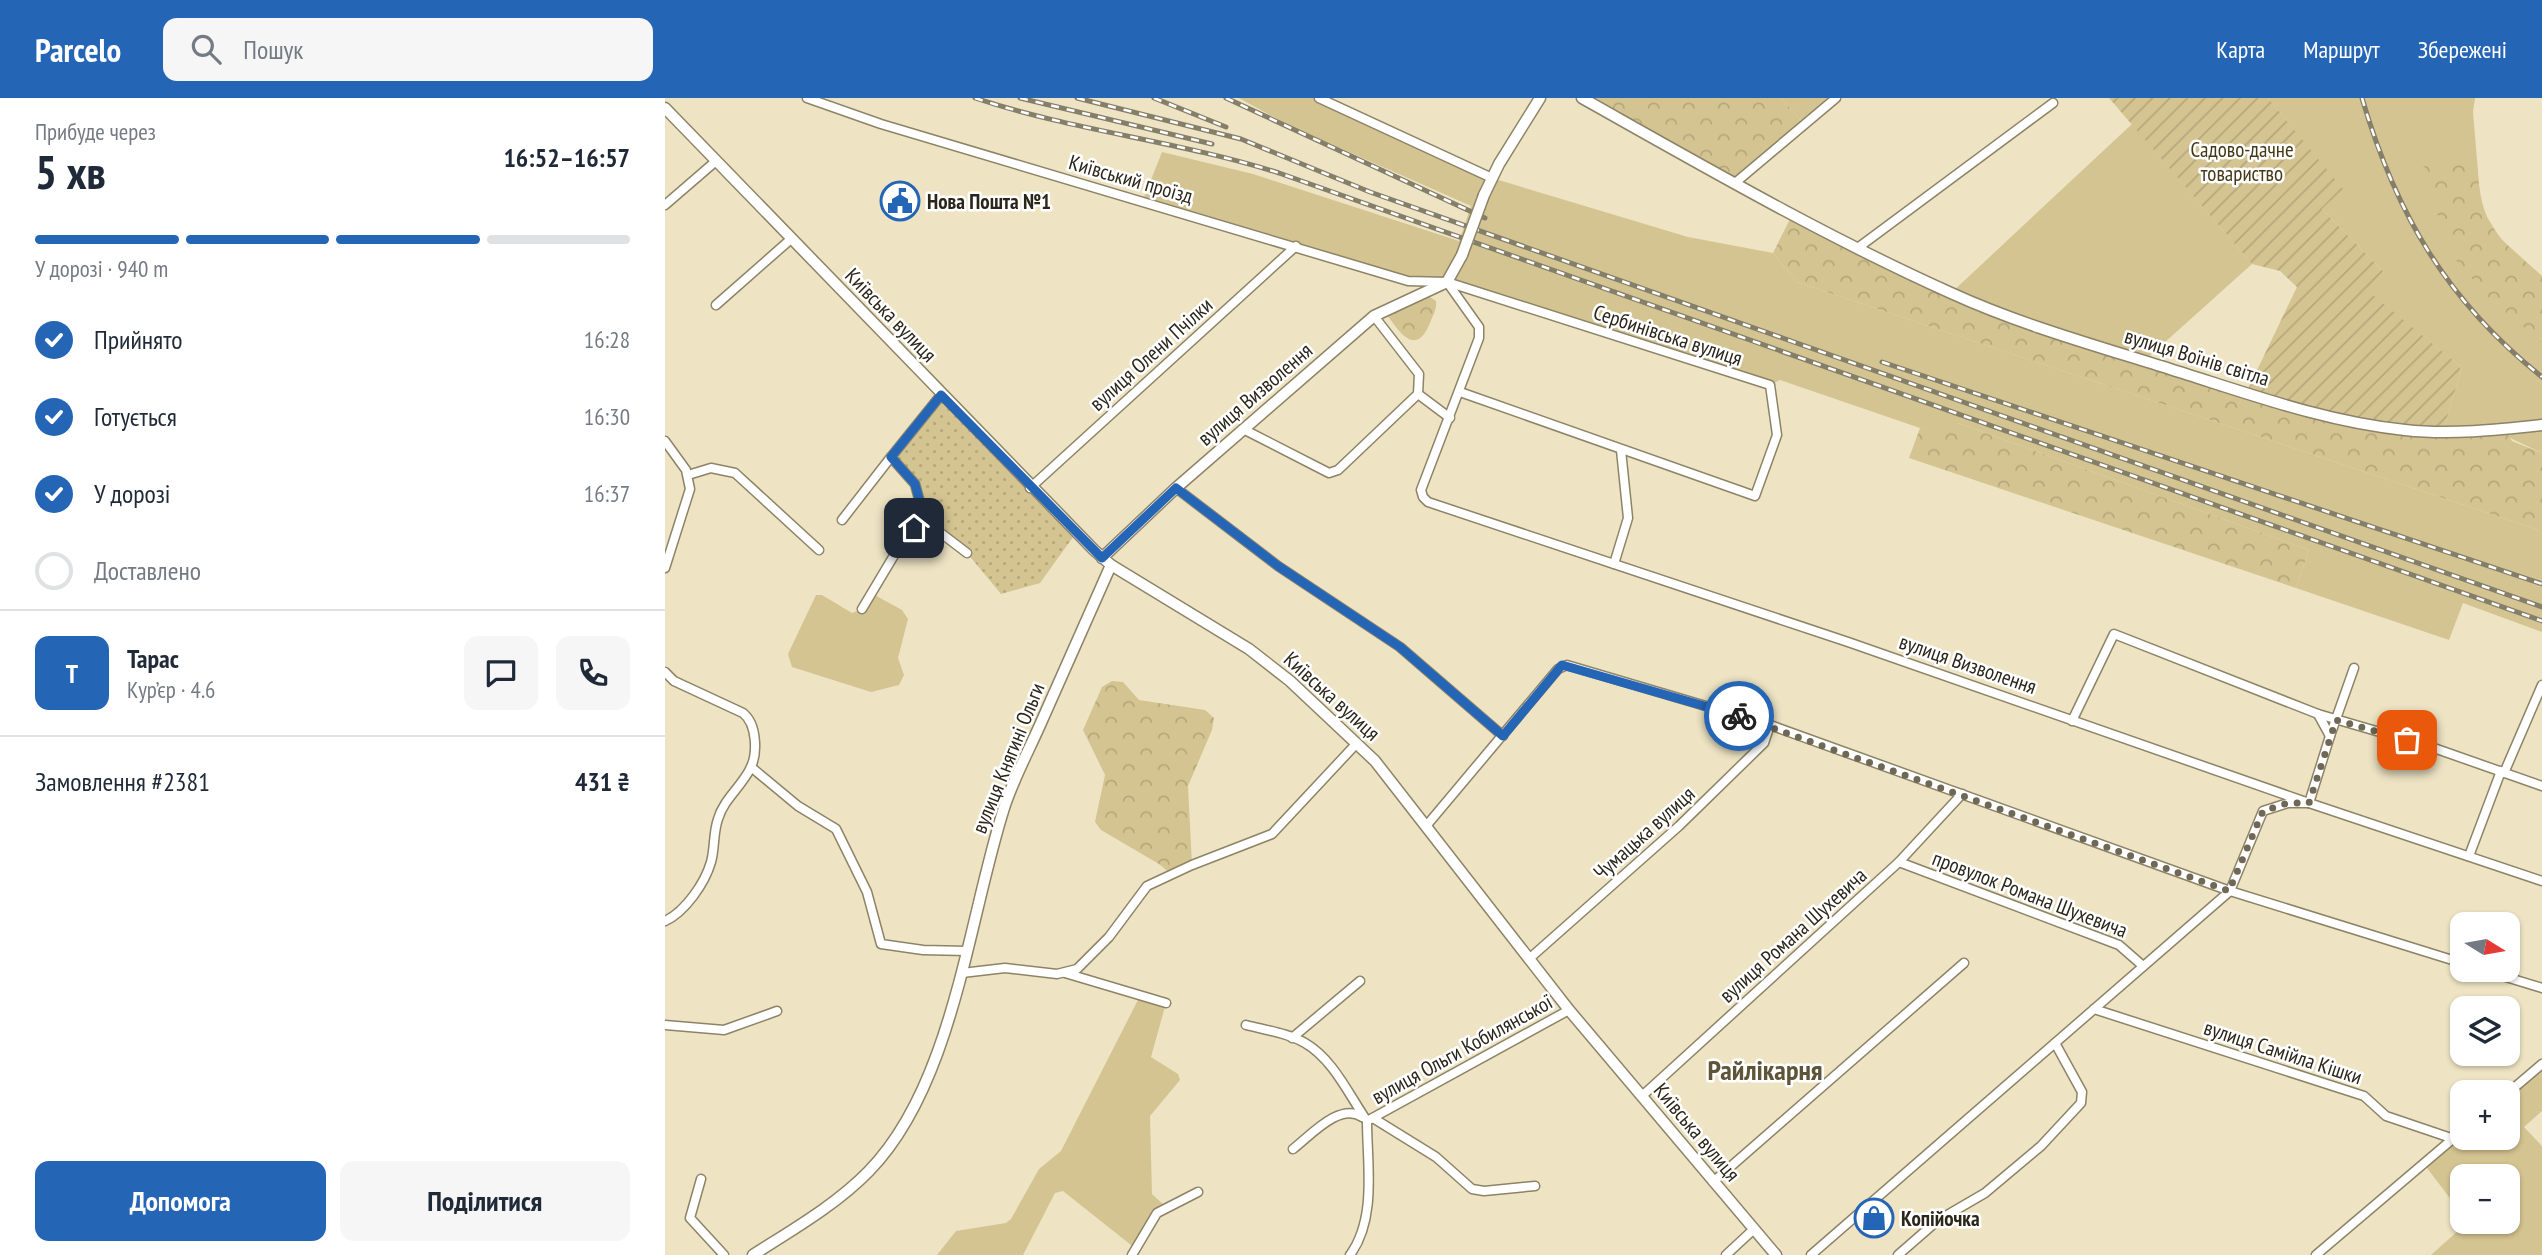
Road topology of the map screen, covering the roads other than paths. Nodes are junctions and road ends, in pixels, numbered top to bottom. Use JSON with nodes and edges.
{"nodes":[{"id":1,"x":807,"y":98,"type":"edge"},
{"id":2,"x":1319,"y":98,"type":"edge"},
{"id":3,"x":1540,"y":98,"type":"edge"},
{"id":4,"x":1582,"y":98,"type":"edge"},
{"id":5,"x":1836,"y":98,"type":"edge"},
{"id":6,"x":2053,"y":103,"type":"dead end"},
{"id":7,"x":665,"y":108,"type":"edge"},
{"id":8,"x":716,"y":161,"type":"junction"},
{"id":9,"x":1492,"y":178,"type":"junction"},
{"id":10,"x":1735,"y":183,"type":"junction"},
{"id":11,"x":665,"y":205,"type":"edge"},
{"id":12,"x":791,"y":239,"type":"junction"},
{"id":13,"x":1296,"y":246,"type":"junction"},
{"id":14,"x":1859,"y":247,"type":"junction"},
{"id":15,"x":1447,"y":282,"type":"junction"},
{"id":16,"x":716,"y":305,"type":"dead end"},
{"id":17,"x":1374,"y":316,"type":"junction"},
{"id":18,"x":1460,"y":392,"type":"junction"},
{"id":19,"x":1418,"y":394,"type":"junction"},
{"id":20,"x":941,"y":395,"type":"junction"},
{"id":21,"x":1450,"y":418,"type":"junction"},
{"id":22,"x":2542,"y":425,"type":"edge"},
{"id":23,"x":1243,"y":429,"type":"junction"},
{"id":24,"x":665,"y":441,"type":"edge"},
{"id":25,"x":1621,"y":450,"type":"junction"},
{"id":26,"x":891,"y":457,"type":"junction"},
{"id":27,"x":688,"y":475,"type":"junction"},
{"id":28,"x":1030,"y":488,"type":"junction"},
{"id":29,"x":1176,"y":488,"type":"junction"},
{"id":30,"x":842,"y":520,"type":"dead end"},
{"id":31,"x":925,"y":521,"type":"junction"},
{"id":32,"x":819,"y":550,"type":"dead end"},
{"id":33,"x":967,"y":552,"type":"dead end"},
{"id":34,"x":1107,"y":561,"type":"junction"},
{"id":35,"x":1614,"y":564,"type":"junction"},
{"id":36,"x":665,"y":568,"type":"edge"},
{"id":37,"x":862,"y":609,"type":"dead end"},
{"id":38,"x":2354,"y":668,"type":"dead end"},
{"id":39,"x":665,"y":672,"type":"edge"},
{"id":40,"x":2542,"y":685,"type":"edge"},
{"id":41,"x":2318,"y":714,"type":"junction"},
{"id":42,"x":2336,"y":720,"type":"junction"},
{"id":43,"x":2073,"y":721,"type":"junction"},
{"id":44,"x":1770,"y":725,"type":"junction"},
{"id":45,"x":1503,"y":736,"type":"junction"},
{"id":46,"x":2330,"y":736,"type":"junction"},
{"id":47,"x":1357,"y":743,"type":"junction"},
{"id":48,"x":751,"y":767,"type":"junction"},
{"id":49,"x":2502,"y":772,"type":"junction"},
{"id":50,"x":2542,"y":786,"type":"edge"},
{"id":51,"x":1962,"y":794,"type":"junction"},
{"id":52,"x":2309,"y":803,"type":"junction"},
{"id":53,"x":1427,"y":825,"type":"junction"},
{"id":54,"x":2469,"y":856,"type":"junction"},
{"id":55,"x":1899,"y":862,"type":"junction"},
{"id":56,"x":2542,"y":881,"type":"edge"},
{"id":57,"x":2229,"y":891,"type":"junction"},
{"id":58,"x":665,"y":921,"type":"edge"},
{"id":59,"x":967,"y":951,"type":"junction"},
{"id":60,"x":1530,"y":958,"type":"junction"},
{"id":61,"x":2450,"y":959,"type":"edge"},
{"id":62,"x":1964,"y":964,"type":"dead end"},
{"id":63,"x":2143,"y":966,"type":"junction"},
{"id":64,"x":962,"y":973,"type":"junction"},
{"id":65,"x":1065,"y":973,"type":"junction"},
{"id":66,"x":1360,"y":981,"type":"dead end"},
{"id":67,"x":2520,"y":981,"type":"edge"},
{"id":68,"x":2542,"y":988,"type":"edge"},
{"id":69,"x":1166,"y":1003,"type":"dead end"},
{"id":70,"x":2094,"y":1009,"type":"junction"},
{"id":71,"x":1569,"y":1010,"type":"junction"},
{"id":72,"x":777,"y":1011,"type":"dead end"},
{"id":73,"x":665,"y":1025,"type":"edge"},
{"id":74,"x":1246,"y":1025,"type":"dead end"},
{"id":75,"x":1292,"y":1038,"type":"junction"},
{"id":76,"x":2055,"y":1043,"type":"junction"},
{"id":77,"x":2542,"y":1064,"type":"edge"},
{"id":78,"x":2520,"y":1083,"type":"edge"},
{"id":79,"x":1641,"y":1096,"type":"junction"},
{"id":80,"x":1370,"y":1120,"type":"junction"},
{"id":81,"x":2450,"y":1138,"type":"edge"},
{"id":82,"x":2450,"y":1142,"type":"edge"},
{"id":83,"x":1293,"y":1149,"type":"dead end"},
{"id":84,"x":701,"y":1179,"type":"dead end"},
{"id":85,"x":1713,"y":1182,"type":"junction"},
{"id":86,"x":1535,"y":1186,"type":"dead end"},
{"id":87,"x":1198,"y":1192,"type":"dead end"},
{"id":88,"x":1754,"y":1229,"type":"junction"},
{"id":89,"x":724,"y":1255,"type":"edge"},
{"id":90,"x":753,"y":1255,"type":"edge"},
{"id":91,"x":1132,"y":1255,"type":"edge"},
{"id":92,"x":1350,"y":1255,"type":"edge"},
{"id":93,"x":1726,"y":1255,"type":"edge"},
{"id":94,"x":1776,"y":1255,"type":"edge"},
{"id":95,"x":1811,"y":1255,"type":"edge"},
{"id":96,"x":1898,"y":1255,"type":"edge"},
{"id":97,"x":2316,"y":1255,"type":"edge"}],
"edges":[{"from":1,"to":13,"type":"street","name":"Київський проїзд"},
{"from":2,"to":9,"type":"street"},
{"from":3,"to":9,"type":"street"},
{"from":4,"to":10,"type":"street","name":"вулиця Воїнів світла"},
{"from":5,"to":10,"type":"street"},
{"from":6,"to":14,"type":"street"},
{"from":7,"to":8,"type":"street","name":"Київська вулиця"},
{"from":8,"to":11,"type":"street"},
{"from":8,"to":12,"type":"street","name":"Київська вулиця"},
{"from":9,"to":15,"type":"street","bridge":true},
{"from":10,"to":14,"type":"street","name":"вулиця Воїнів світла"},
{"from":12,"to":16,"type":"street"},
{"from":12,"to":20,"type":"street","name":"Київська вулиця"},
{"from":13,"to":15,"type":"street","name":"Київський проїзд"},
{"from":13,"to":28,"type":"street","name":"вулиця Олени Пчілки"},
{"from":14,"to":22,"type":"street","name":"вулиця Воїнів світла"},
{"from":15,"to":17,"type":"street","name":"вулиця Визволення"},
{"from":15,"to":18,"type":"street","name":"вулиця Визволення"},
{"from":15,"to":25,"type":"street","name":"Сербинівська вулиця"},
{"from":17,"to":19,"type":"street"},
{"from":17,"to":23,"type":"street","name":"вулиця Визволення"},
{"from":18,"to":21,"type":"street","name":"вулиця Визволення"},
{"from":18,"to":25,"type":"street"},
{"from":19,"to":21,"type":"street"},
{"from":19,"to":23,"type":"street"},
{"from":20,"to":26,"type":"street"},
{"from":20,"to":28,"type":"street","name":"Київська вулиця"},
{"from":21,"to":35,"type":"street","name":"вулиця Визволення"},
{"from":23,"to":29,"type":"street","name":"вулиця Визволення"},
{"from":24,"to":27,"type":"street"},
{"from":25,"to":35,"type":"street"},
{"from":26,"to":30,"type":"street"},
{"from":26,"to":31,"type":"street"},
{"from":27,"to":32,"type":"street"},
{"from":27,"to":36,"type":"street"},
{"from":28,"to":34,"type":"street","name":"Київська вулиця"},
{"from":29,"to":34,"type":"street","name":"вулиця Визволення"},
{"from":29,"to":45,"type":"street"},
{"from":31,"to":33,"type":"street"},
{"from":31,"to":37,"type":"street"},
{"from":34,"to":47,"type":"street","name":"Київська вулиця"},
{"from":34,"to":59,"type":"street","name":"вулиця Княгині Ольги"},
{"from":35,"to":43,"type":"street","name":"вулиця Визволення"},
{"from":38,"to":42,"type":"street"},
{"from":39,"to":48,"type":"street"},
{"from":40,"to":49,"type":"street"},
{"from":41,"to":42,"type":"street"},
{"from":41,"to":43,"type":"street"},
{"from":41,"to":46,"type":"street"},
{"from":42,"to":46,"type":"street"},
{"from":42,"to":49,"type":"street"},
{"from":43,"to":52,"type":"street","name":"вулиця Визволення"},
{"from":44,"to":45,"type":"street"},
{"from":44,"to":51,"type":"street"},
{"from":44,"to":60,"type":"street","name":"Чумацька вулиця"},
{"from":45,"to":53,"type":"street"},
{"from":46,"to":52,"type":"street"},
{"from":47,"to":53,"type":"street","name":"Київська вулиця"},
{"from":47,"to":65,"type":"street"},
{"from":48,"to":58,"type":"street"},
{"from":48,"to":59,"type":"street"},
{"from":49,"to":50,"type":"street"},
{"from":49,"to":54,"type":"street"},
{"from":51,"to":55,"type":"street","name":"вулиця Романа Шухевича"},
{"from":51,"to":57,"type":"street"},
{"from":52,"to":54,"type":"street","name":"вулиця Визволення"},
{"from":52,"to":57,"type":"street"},
{"from":53,"to":60,"type":"street","name":"Київська вулиця"},
{"from":54,"to":56,"type":"street","name":"вулиця Визволення"},
{"from":55,"to":63,"type":"street","name":"провулок Романа Шухевича"},
{"from":55,"to":79,"type":"street","name":"вулиця Романа Шухевича"},
{"from":57,"to":61,"type":"street"},
{"from":57,"to":63,"type":"street"},
{"from":59,"to":64,"type":"street","name":"вулиця Княгині Ольги"},
{"from":60,"to":71,"type":"street","name":"Київська вулиця"},
{"from":62,"to":85,"type":"street"},
{"from":63,"to":70,"type":"street"},
{"from":64,"to":65,"type":"street"},
{"from":64,"to":90,"type":"street","name":"вулиця Княгині Ольги"},
{"from":65,"to":69,"type":"street"},
{"from":66,"to":75,"type":"street"},
{"from":67,"to":68,"type":"street"},
{"from":70,"to":76,"type":"street"},
{"from":70,"to":81,"type":"street","name":"вулиця Самійла Кішки"},
{"from":71,"to":79,"type":"street","name":"Київська вулиця"},
{"from":71,"to":80,"type":"street","name":"вулиця Ольги Кобилянської"},
{"from":72,"to":73,"type":"street"},
{"from":74,"to":75,"type":"street"},
{"from":75,"to":80,"type":"street"},
{"from":76,"to":95,"type":"street"},
{"from":76,"to":96,"type":"street"},
{"from":77,"to":78,"type":"street"},
{"from":79,"to":85,"type":"street","name":"Київська вулиця"},
{"from":80,"to":83,"type":"street","name":"вулиця Ольги Кобилянської"},
{"from":80,"to":86,"type":"street","name":"вулиця Ольги Кобилянської"},
{"from":80,"to":92,"type":"street","name":"вулиця Ольги Кобилянської"},
{"from":82,"to":97,"type":"street"},
{"from":84,"to":89,"type":"street"},
{"from":85,"to":88,"type":"street","name":"Київська вулиця"},
{"from":87,"to":91,"type":"street"},
{"from":88,"to":93,"type":"street"},
{"from":88,"to":94,"type":"street","name":"Київська вулиця"}]}
